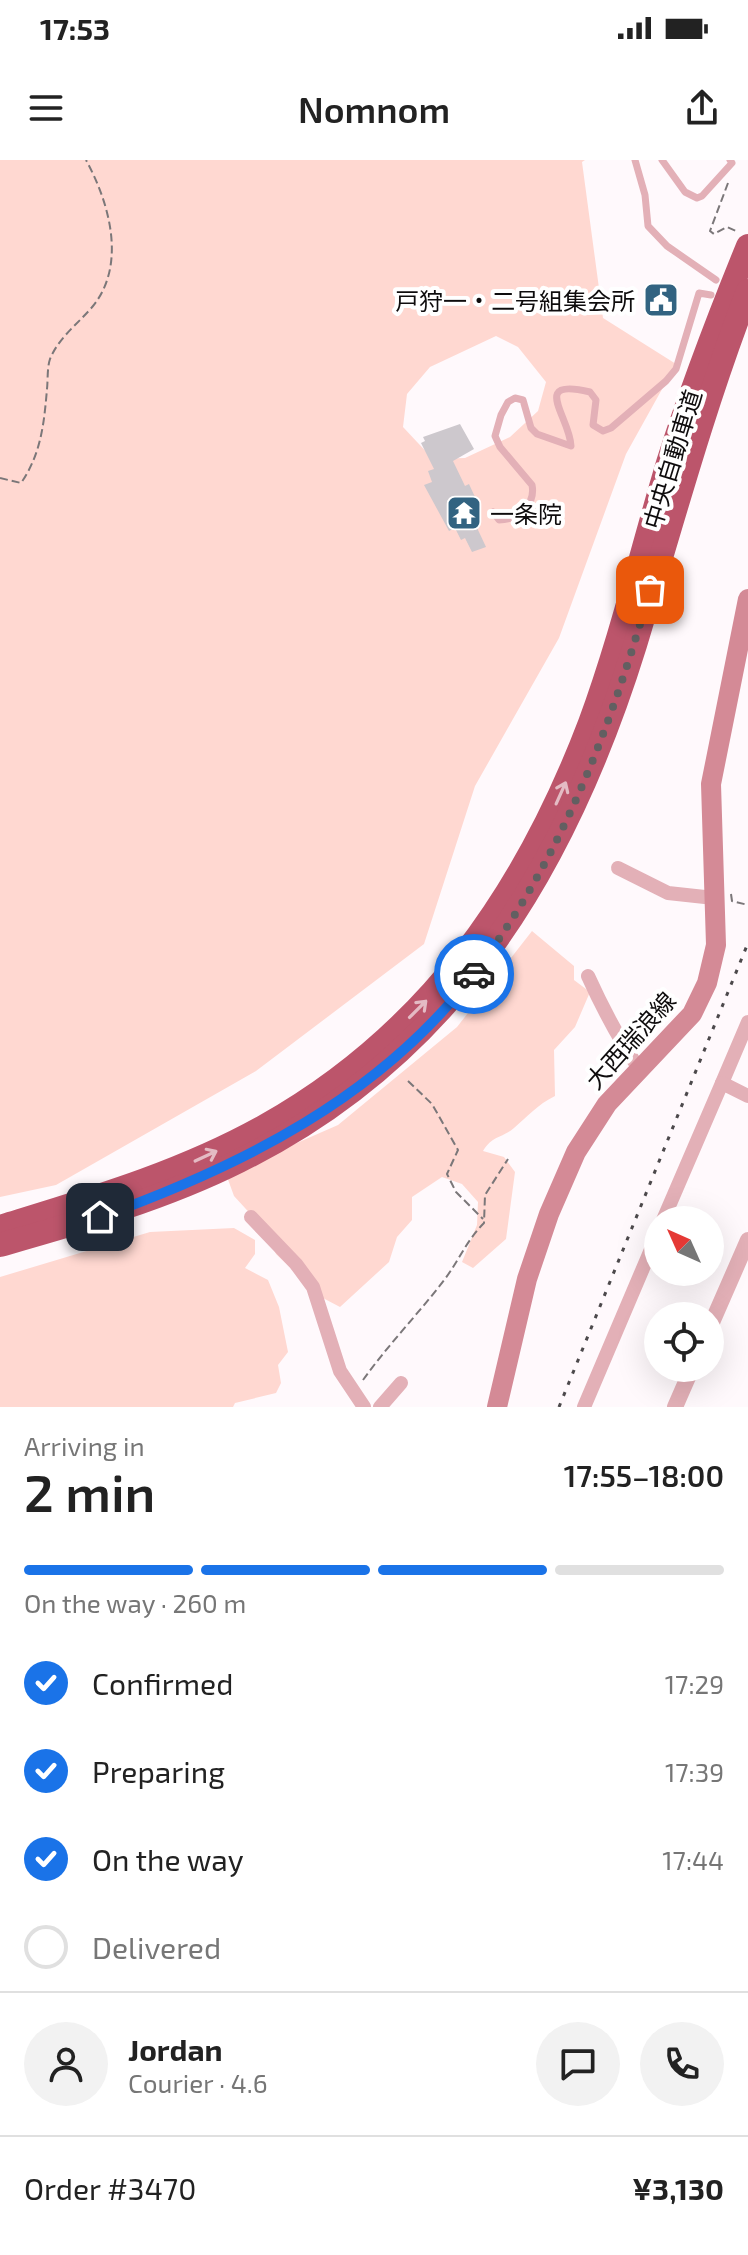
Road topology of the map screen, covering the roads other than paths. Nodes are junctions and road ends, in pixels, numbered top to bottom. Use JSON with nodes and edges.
{"nodes":[{"id":1,"x":635,"y":160,"type":"edge"},
{"id":2,"x":662,"y":160,"type":"edge"},
{"id":3,"x":731,"y":161,"type":"edge"},
{"id":4,"x":748,"y":246,"type":"edge"},
{"id":5,"x":716,"y":280,"type":"dead end"},
{"id":6,"x":748,"y":291,"type":"edge"},
{"id":7,"x":711,"y":295,"type":"dead end"},
{"id":8,"x":493,"y":512,"type":"dead end"},
{"id":9,"x":748,"y":599,"type":"edge"},
{"id":10,"x":618,"y":868,"type":"dead end"},
{"id":11,"x":714,"y":898,"type":"junction"},
{"id":12,"x":588,"y":976,"type":"dead end"},
{"id":13,"x":748,"y":1022,"type":"edge"},
{"id":14,"x":640,"y":1070,"type":"junction"},
{"id":15,"x":722,"y":1083,"type":"junction"},
{"id":16,"x":748,"y":1096,"type":"edge"},
{"id":17,"x":669,"y":1206,"type":"edge"},
{"id":18,"x":100,"y":1217,"type":"junction"},
{"id":19,"x":251,"y":1217,"type":"dead end"},
{"id":20,"x":0,"y":1227,"type":"edge"},
{"id":21,"x":748,"y":1240,"type":"edge"},
{"id":22,"x":0,"y":1245,"type":"edge"},
{"id":23,"x":0,"y":1254,"type":"edge"},
{"id":24,"x":644,"y":1266,"type":"edge"},
{"id":25,"x":721,"y":1302,"type":"edge"},
{"id":26,"x":686,"y":1382,"type":"edge"},
{"id":27,"x":401,"y":1383,"type":"dead end"},
{"id":28,"x":364,"y":1407,"type":"edge"},
{"id":29,"x":380,"y":1407,"type":"edge"},
{"id":30,"x":497,"y":1407,"type":"edge"},
{"id":31,"x":584,"y":1407,"type":"edge"},
{"id":32,"x":675,"y":1407,"type":"edge"}],
"edges":[{"from":1,"to":5,"type":"lane"},
{"from":2,"to":3,"type":"lane"},
{"from":20,"to":4,"type":"highway","name":"中央自動車道","one_way":true},
{"from":6,"to":18,"type":"highway","name":"中央自動車道"},
{"from":7,"to":8,"type":"lane"},
{"from":9,"to":11,"type":"main road","name":"大西瑞浪線"},
{"from":10,"to":11,"type":"street"},
{"from":11,"to":14,"type":"main road","name":"大西瑞浪線"},
{"from":12,"to":14,"type":"street"},
{"from":13,"to":15,"type":"street"},
{"from":14,"to":30,"type":"main road","name":"大西瑞浪線"},
{"from":15,"to":16,"type":"street"},
{"from":15,"to":17,"type":"street"},
{"from":18,"to":22,"type":"highway","name":"中央自動車道"},
{"from":18,"to":23,"type":"highway"},
{"from":19,"to":28,"type":"street"},
{"from":21,"to":25,"type":"street"},
{"from":24,"to":31,"type":"street"},
{"from":26,"to":32,"type":"street"},
{"from":27,"to":29,"type":"street"}]}
